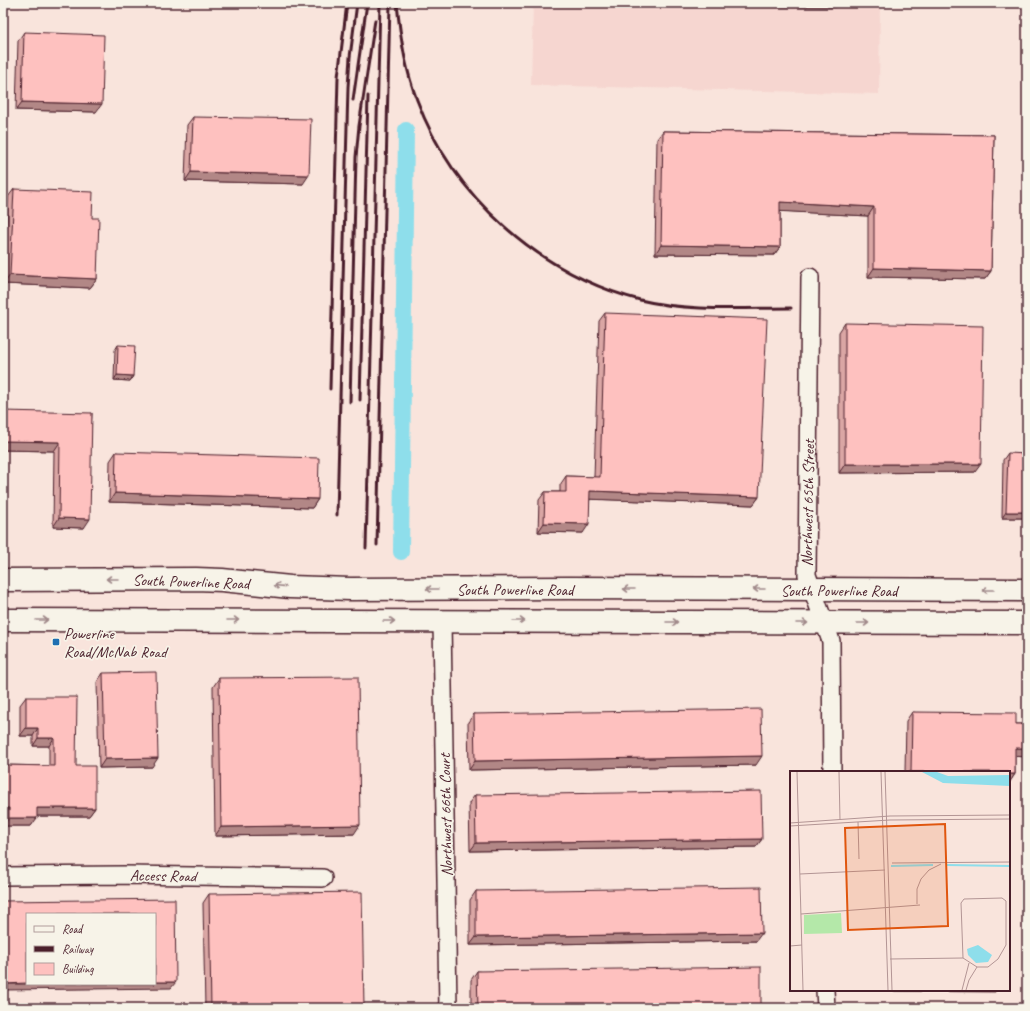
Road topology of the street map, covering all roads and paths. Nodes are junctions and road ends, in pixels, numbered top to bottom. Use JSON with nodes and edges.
{"nodes":[{"id":1,"x":810,"y":277,"type":"dead end"},
{"id":2,"x":3,"y":580,"type":"edge"},
{"id":3,"x":812,"y":590,"type":"junction"},
{"id":4,"x":1027,"y":590,"type":"edge"},
{"id":5,"x":3,"y":620,"type":"edge"},
{"id":6,"x":442,"y":621,"type":"junction"},
{"id":7,"x":824,"y":623,"type":"junction"},
{"id":8,"x":1027,"y":623,"type":"edge"},
{"id":9,"x":832,"y":771,"type":"edge"},
{"id":10,"x":3,"y":876,"type":"edge"},
{"id":11,"x":323,"y":878,"type":"dead end"},
{"id":12,"x":825,"y":991,"type":"edge"},
{"id":13,"x":448,"y":1008,"type":"edge"},
{"id":14,"x":826,"y":1008,"type":"edge"}],
"edges":[{"from":1,"to":3,"type":"street","name":"Northwest 65th Street"},
{"from":3,"to":2,"type":"main road","name":"South Powerline Road","one_way":true},
{"from":4,"to":3,"type":"main road","name":"South Powerline Road","one_way":true},
{"from":3,"to":7,"type":"street","name":"Northwest 65th Street"},
{"from":5,"to":6,"type":"main road","name":"South Powerline Road","one_way":true},
{"from":6,"to":7,"type":"main road","name":"South Powerline Road","one_way":true},
{"from":6,"to":13,"type":"street","name":"Northwest 66th Court"},
{"from":7,"to":8,"type":"main road","name":"South Powerline Road","one_way":true},
{"from":7,"to":9,"type":"street","name":"Northwest 65th Street"},
{"from":10,"to":11,"type":"street","name":"Access Road"},
{"from":12,"to":14,"type":"street"}]}
